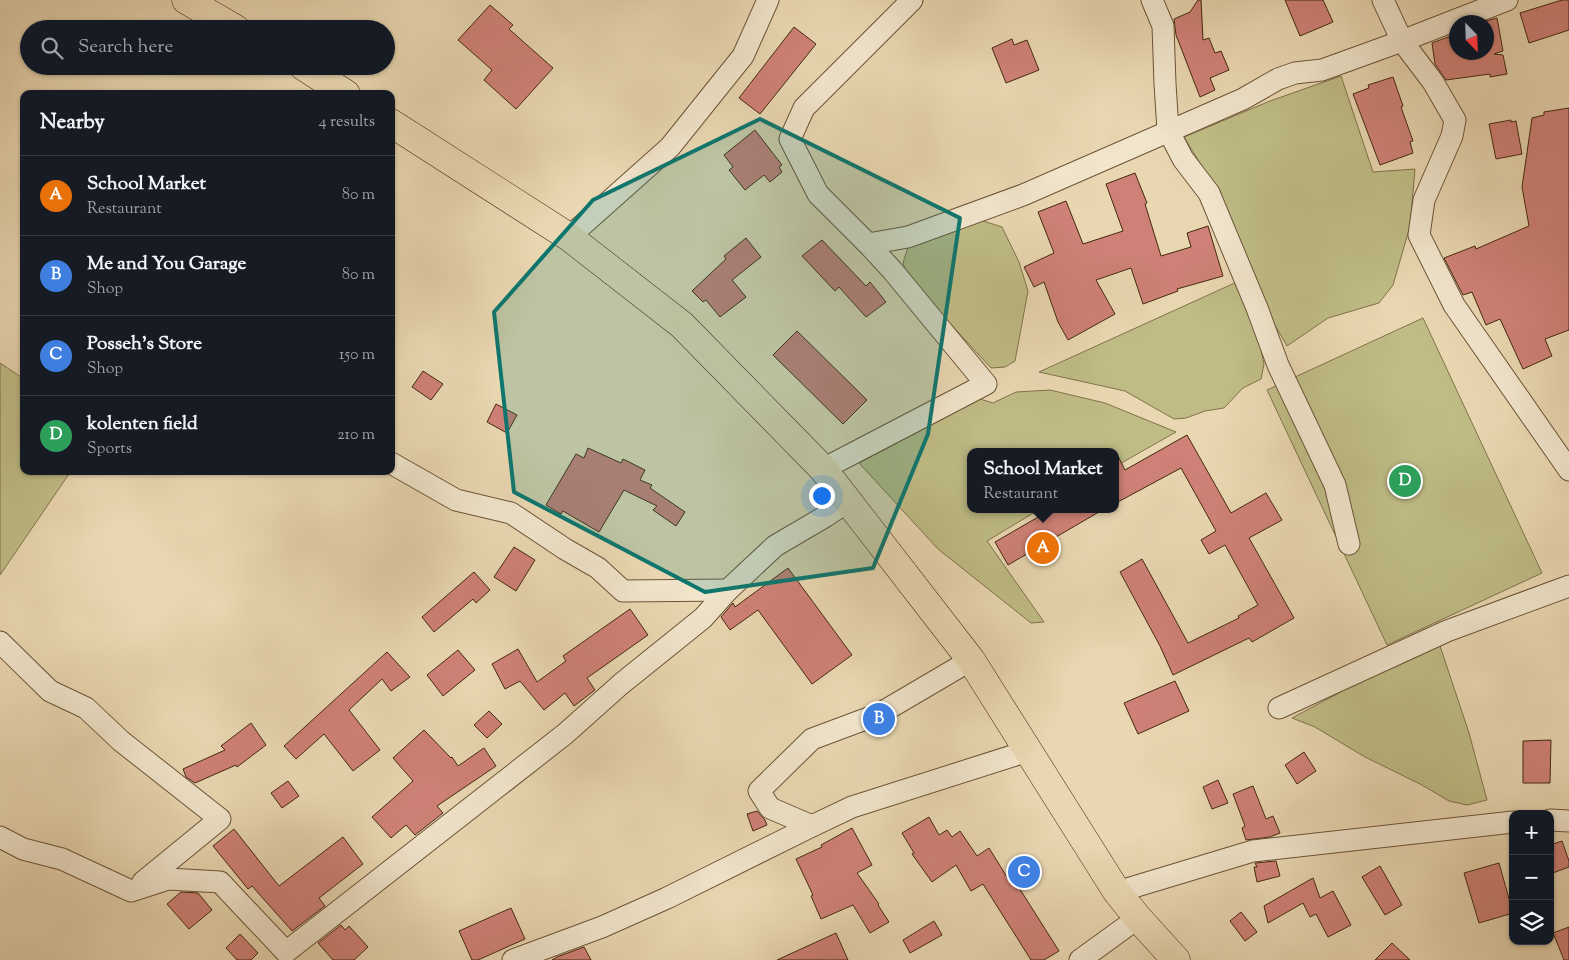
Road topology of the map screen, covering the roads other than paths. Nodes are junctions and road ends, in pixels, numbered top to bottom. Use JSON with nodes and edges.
{"nodes":[{"id":1,"x":186,"y":0,"type":"edge"},
{"id":2,"x":768,"y":0,"type":"edge"},
{"id":3,"x":912,"y":0,"type":"edge"},
{"id":4,"x":1152,"y":0,"type":"edge"},
{"id":5,"x":1382,"y":0,"type":"edge"},
{"id":6,"x":1507,"y":0,"type":"edge"},
{"id":7,"x":220,"y":20,"type":"edge"},
{"id":8,"x":1402,"y":41,"type":"junction"},
{"id":9,"x":317,"y":75,"type":"edge"},
{"id":10,"x":340,"y":90,"type":"edge"},
{"id":11,"x":395,"y":126,"type":"edge"},
{"id":12,"x":1168,"y":130,"type":"junction"},
{"id":13,"x":569,"y":237,"type":"junction"},
{"id":14,"x":868,"y":244,"type":"junction"},
{"id":15,"x":395,"y":465,"type":"edge"},
{"id":16,"x":823,"y":469,"type":"junction"},
{"id":17,"x":1569,"y":470,"type":"edge"},
{"id":18,"x":847,"y":502,"type":"junction"},
{"id":19,"x":1349,"y":544,"type":"dead end"},
{"id":20,"x":1569,"y":586,"type":"edge"},
{"id":21,"x":728,"y":590,"type":"junction"},
{"id":22,"x":0,"y":642,"type":"edge"},
{"id":23,"x":971,"y":660,"type":"junction"},
{"id":24,"x":1279,"y":708,"type":"dead end"},
{"id":25,"x":1028,"y":750,"type":"junction"},
{"id":26,"x":1554,"y":820,"type":"edge"},
{"id":27,"x":1569,"y":821,"type":"edge"},
{"id":28,"x":1509,"y":822,"type":"edge"},
{"id":29,"x":812,"y":826,"type":"junction"},
{"id":30,"x":0,"y":837,"type":"edge"},
{"id":31,"x":131,"y":891,"type":"junction"},
{"id":32,"x":1117,"y":892,"type":"junction"},
{"id":33,"x":1138,"y":918,"type":"junction"},
{"id":34,"x":289,"y":956,"type":"edge"},
{"id":35,"x":513,"y":960,"type":"edge"},
{"id":36,"x":1080,"y":960,"type":"edge"},
{"id":37,"x":1176,"y":960,"type":"edge"}],
"edges":[{"from":1,"to":7,"type":"highway"},
{"from":2,"to":13,"type":"street"},
{"from":3,"to":14,"type":"street"},
{"from":4,"to":12,"type":"street"},
{"from":5,"to":8,"type":"street"},
{"from":6,"to":8,"type":"street"},
{"from":8,"to":12,"type":"street"},
{"from":8,"to":17,"type":"street"},
{"from":9,"to":10,"type":"highway"},
{"from":11,"to":13,"type":"highway"},
{"from":12,"to":14,"type":"street"},
{"from":12,"to":19,"type":"street"},
{"from":13,"to":16,"type":"highway"},
{"from":14,"to":16,"type":"street"},
{"from":15,"to":21,"type":"street"},
{"from":16,"to":18,"type":"highway"},
{"from":18,"to":21,"type":"street"},
{"from":18,"to":23,"type":"highway"},
{"from":20,"to":24,"type":"street"},
{"from":21,"to":34,"type":"street"},
{"from":22,"to":31,"type":"street"},
{"from":23,"to":25,"type":"highway"},
{"from":23,"to":29,"type":"street"},
{"from":25,"to":29,"type":"street"},
{"from":25,"to":32,"type":"highway"},
{"from":26,"to":27,"type":"street"},
{"from":28,"to":32,"type":"street"},
{"from":29,"to":35,"type":"street"},
{"from":30,"to":31,"type":"street"},
{"from":31,"to":34,"type":"street"},
{"from":32,"to":33,"type":"highway"},
{"from":33,"to":36,"type":"street"},
{"from":33,"to":37,"type":"highway"}]}
